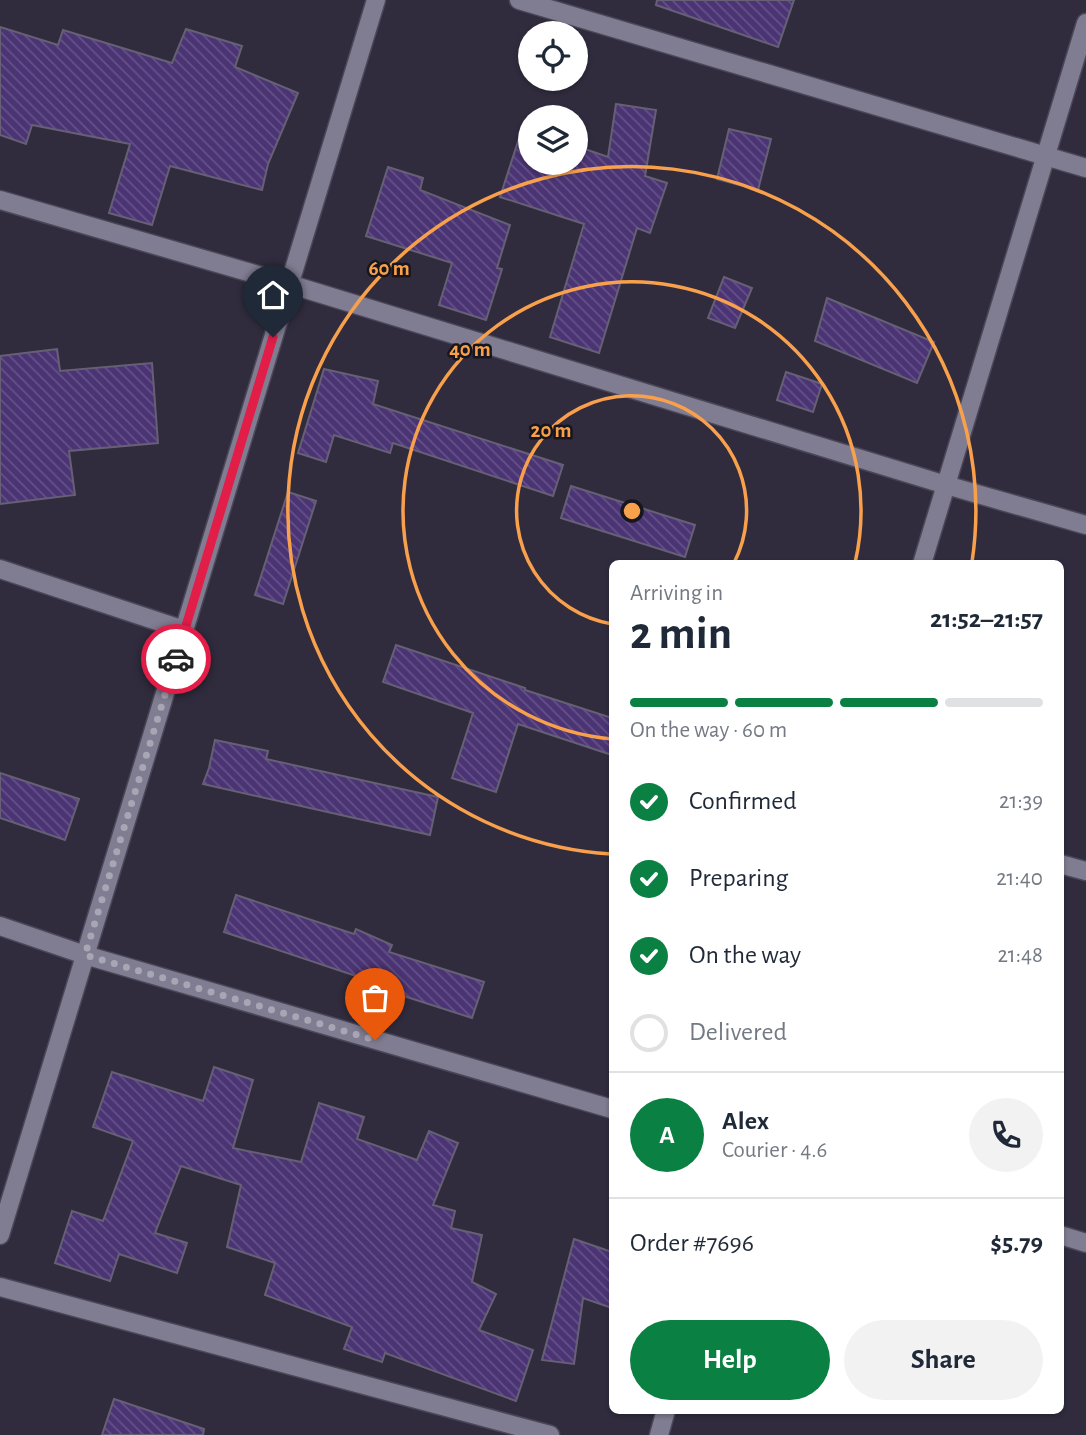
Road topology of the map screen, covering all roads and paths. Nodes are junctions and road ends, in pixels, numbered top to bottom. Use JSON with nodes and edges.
{"nodes":[{"id":1,"x":376,"y":0,"type":"edge"},
{"id":2,"x":519,"y":0,"type":"edge"},
{"id":3,"x":1086,"y":23,"type":"edge"},
{"id":4,"x":1046,"y":157,"type":"junction"},
{"id":5,"x":1086,"y":168,"type":"edge"},
{"id":6,"x":0,"y":200,"type":"edge"},
{"id":7,"x":289,"y":284,"type":"junction"},
{"id":8,"x":946,"y":485,"type":"junction"},
{"id":9,"x":1086,"y":525,"type":"edge"},
{"id":10,"x":923,"y":560,"type":"edge"},
{"id":11,"x":0,"y":569,"type":"edge"},
{"id":12,"x":184,"y":630,"type":"junction"},
{"id":13,"x":1064,"y":865,"type":"edge"},
{"id":14,"x":1086,"y":871,"type":"edge"},
{"id":15,"x":0,"y":926,"type":"edge"},
{"id":16,"x":85,"y":955,"type":"junction"},
{"id":17,"x":609,"y":1108,"type":"edge"},
{"id":18,"x":0,"y":1236,"type":"edge"},
{"id":19,"x":1064,"y":1237,"type":"edge"},
{"id":20,"x":1086,"y":1242,"type":"edge"},
{"id":21,"x":0,"y":1287,"type":"edge"},
{"id":22,"x":665,"y":1414,"type":"edge"},
{"id":23,"x":550,"y":1435,"type":"edge"},
{"id":24,"x":659,"y":1435,"type":"edge"}],
"edges":[{"from":1,"to":7,"type":"street"},
{"from":2,"to":4,"type":"street"},
{"from":3,"to":4,"type":"street"},
{"from":4,"to":5,"type":"street"},
{"from":4,"to":8,"type":"street"},
{"from":6,"to":7,"type":"street"},
{"from":7,"to":8,"type":"street"},
{"from":7,"to":12,"type":"street"},
{"from":8,"to":9,"type":"street"},
{"from":8,"to":10,"type":"street"},
{"from":11,"to":12,"type":"street"},
{"from":12,"to":16,"type":"street"},
{"from":13,"to":14,"type":"street"},
{"from":15,"to":16,"type":"street"},
{"from":16,"to":17,"type":"street"},
{"from":16,"to":18,"type":"street"},
{"from":19,"to":20,"type":"street"},
{"from":21,"to":23,"type":"street"},
{"from":22,"to":24,"type":"street"}]}
